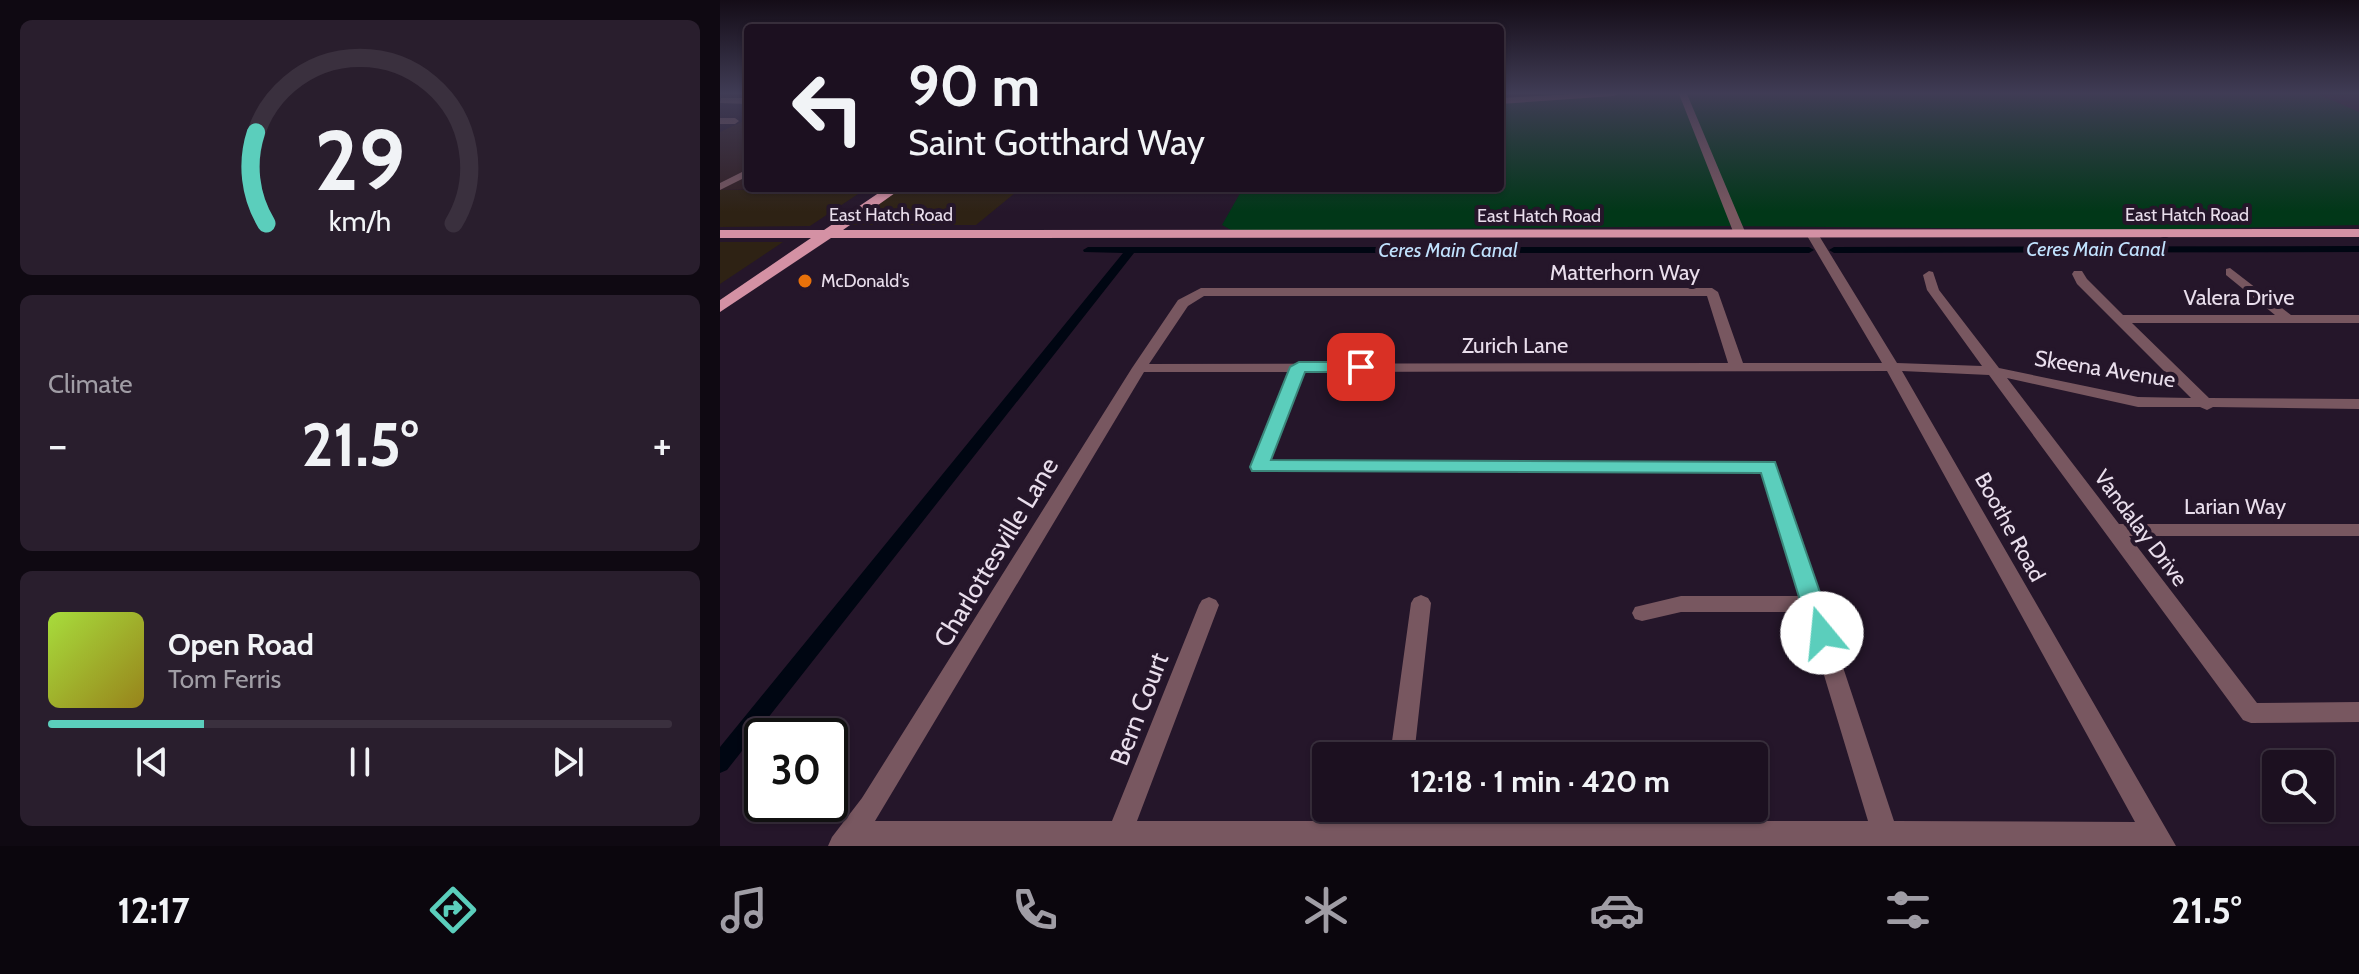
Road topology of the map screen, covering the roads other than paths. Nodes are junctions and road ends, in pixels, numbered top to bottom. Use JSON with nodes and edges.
{"nodes":[{"id":1,"x":1699,"y":133,"type":"edge"},
{"id":2,"x":744,"y":174,"type":"edge"},
{"id":3,"x":720,"y":187,"type":"edge"},
{"id":4,"x":872,"y":192,"type":"edge"},
{"id":5,"x":889,"y":192,"type":"edge"},
{"id":6,"x":828,"y":233,"type":"junction"},
{"id":7,"x":2359,"y":233,"type":"edge"},
{"id":8,"x":720,"y":234,"type":"edge"},
{"id":9,"x":809,"y":234,"type":"junction"},
{"id":10,"x":1740,"y":234,"type":"junction"},
{"id":11,"x":1812,"y":234,"type":"junction"},
{"id":12,"x":2230,"y":272,"type":"dead end"},
{"id":13,"x":2078,"y":274,"type":"dead end"},
{"id":14,"x":1929,"y":275,"type":"dead end"},
{"id":15,"x":720,"y":291,"type":"edge"},
{"id":16,"x":1201,"y":292,"type":"joint"},
{"id":17,"x":720,"y":307,"type":"edge"},
{"id":18,"x":2120,"y":319,"type":"junction"},
{"id":19,"x":2288,"y":319,"type":"junction"},
{"id":20,"x":2359,"y":319,"type":"edge"},
{"id":21,"x":1299,"y":367,"type":"junction"},
{"id":22,"x":1737,"y":367,"type":"junction"},
{"id":23,"x":1892,"y":367,"type":"junction"},
{"id":24,"x":1139,"y":368,"type":"junction"},
{"id":25,"x":1994,"y":371,"type":"junction"},
{"id":26,"x":2359,"y":404,"type":"edge"},
{"id":27,"x":2207,"y":405,"type":"junction"},
{"id":28,"x":2111,"y":530,"type":"junction"},
{"id":29,"x":2359,"y":530,"type":"edge"},
{"id":30,"x":1421,"y":603,"type":"dead end"},
{"id":31,"x":1813,"y":604,"type":"junction"},
{"id":32,"x":1209,"y":605,"type":"dead end"},
{"id":33,"x":1642,"y":613,"type":"dead end"},
{"id":34,"x":2359,"y":712,"type":"edge"},
{"id":35,"x":1404,"y":742,"type":"edge"},
{"id":36,"x":1371,"y":822,"type":"edge"},
{"id":37,"x":1432,"y":822,"type":"edge"},
{"id":38,"x":1120,"y":833,"type":"junction"},
{"id":39,"x":1885,"y":834,"type":"junction"},
{"id":40,"x":846,"y":840,"type":"edge"},
{"id":41,"x":2160,"y":840,"type":"edge"}],
"edges":[{"from":1,"to":10,"type":"street"},
{"from":2,"to":3,"type":"street"},
{"from":4,"to":9,"type":"main road"},
{"from":5,"to":6,"type":"main road"},
{"from":6,"to":9,"type":"main road","name":"East Hatch Road"},
{"from":6,"to":10,"type":"main road","name":"East Hatch Road"},
{"from":6,"to":17,"type":"main road"},
{"from":7,"to":11,"type":"main road","name":"East Hatch Road"},
{"from":8,"to":9,"type":"main road","name":"East Hatch Road"},
{"from":9,"to":15,"type":"main road"},
{"from":10,"to":11,"type":"main road","name":"East Hatch Road"},
{"from":11,"to":23,"type":"street","name":"Boothe Road"},
{"from":12,"to":19,"type":"street"},
{"from":13,"to":18,"type":"street"},
{"from":14,"to":25,"type":"street","name":"Vandalay Drive"},
{"from":16,"to":22,"type":"street","name":"Matterhorn Way"},
{"from":16,"to":24,"type":"street","name":"Charlottesville Lane"},
{"from":18,"to":19,"type":"street","name":"Valera Drive"},
{"from":18,"to":27,"type":"street"},
{"from":19,"to":20,"type":"street","name":"Valera Drive"},
{"from":21,"to":22,"type":"street","name":"Zurich Lane"},
{"from":21,"to":24,"type":"street","name":"Zurich Lane"},
{"from":21,"to":31,"type":"street"},
{"from":22,"to":23,"type":"street","name":"Zurich Lane"},
{"from":23,"to":25,"type":"street","name":"Skeena Avenue"},
{"from":23,"to":41,"type":"street","name":"Boothe Road"},
{"from":24,"to":40,"type":"street","name":"Charlottesville Lane"},
{"from":25,"to":27,"type":"street","name":"Skeena Avenue"},
{"from":25,"to":28,"type":"street","name":"Vandalay Drive"},
{"from":26,"to":27,"type":"street","name":"Skeena Avenue"},
{"from":28,"to":29,"type":"street","name":"Larian Way"},
{"from":28,"to":34,"type":"street","name":"Vandalay Drive"},
{"from":30,"to":35,"type":"street"},
{"from":31,"to":33,"type":"street"},
{"from":31,"to":39,"type":"street"},
{"from":32,"to":38,"type":"street","name":"Bern Court"},
{"from":36,"to":38,"type":"street"},
{"from":37,"to":39,"type":"street"},
{"from":38,"to":40,"type":"street"},
{"from":39,"to":41,"type":"street"}]}
